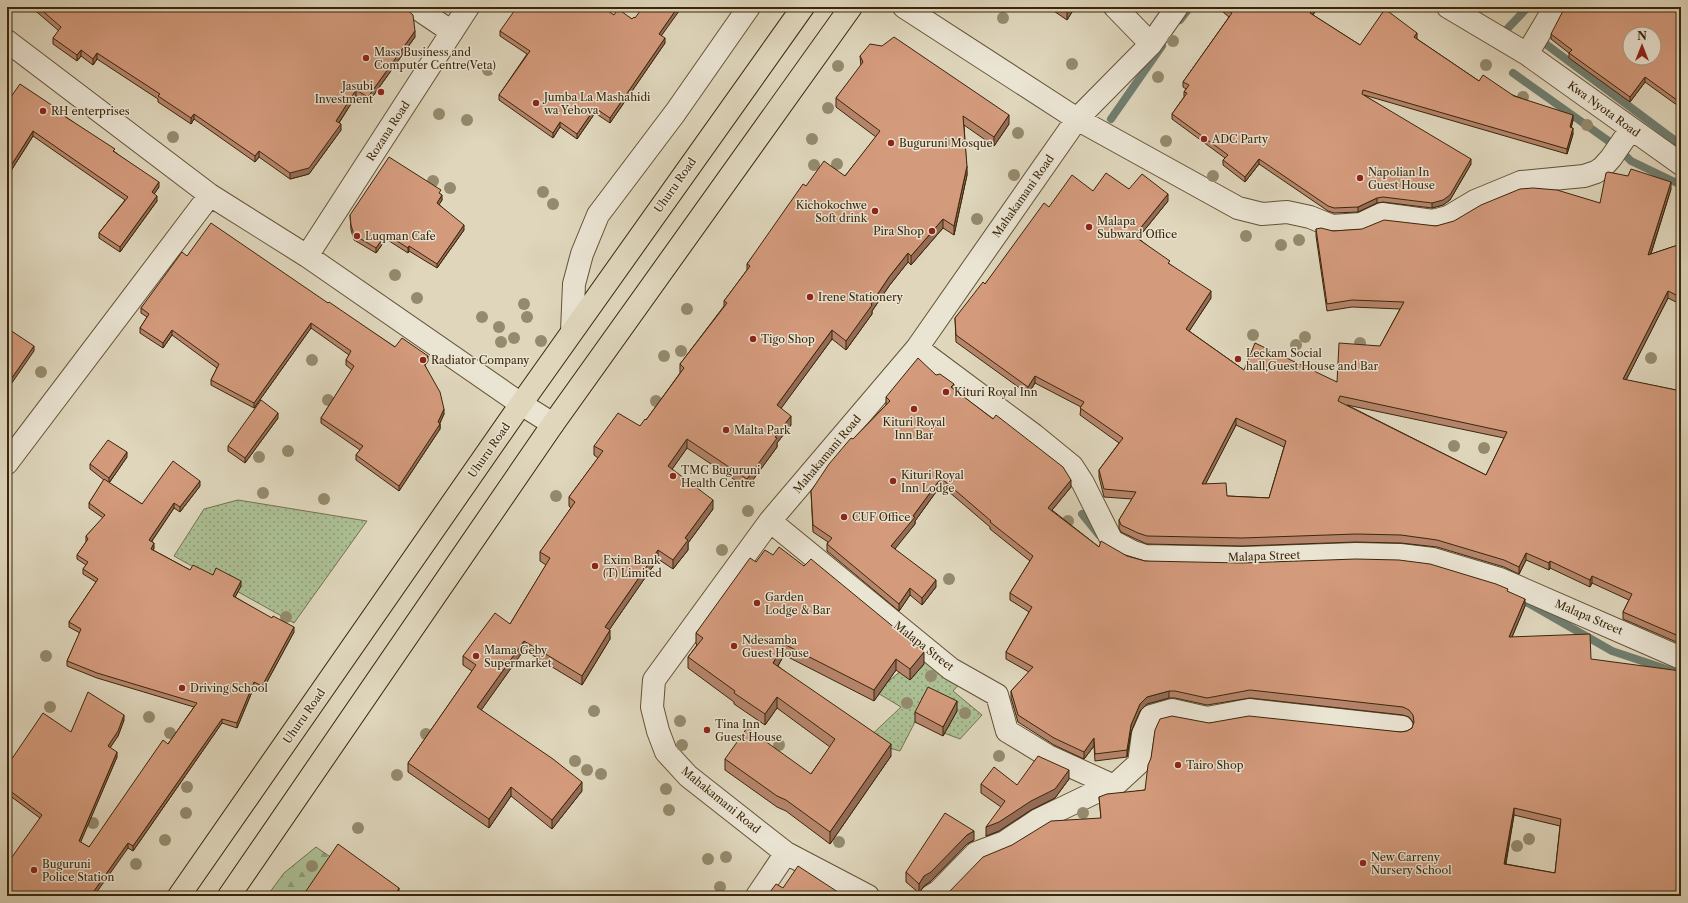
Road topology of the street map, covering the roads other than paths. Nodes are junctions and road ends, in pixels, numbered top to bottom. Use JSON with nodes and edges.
{"nodes":[{"id":1,"x":415,"y":7,"type":"edge"},
{"id":2,"x":468,"y":7,"type":"edge"},
{"id":3,"x":749,"y":7,"type":"edge"},
{"id":4,"x":803,"y":7,"type":"edge"},
{"id":5,"x":851,"y":7,"type":"edge"},
{"id":6,"x":904,"y":7,"type":"edge"},
{"id":7,"x":1115,"y":7,"type":"edge"},
{"id":8,"x":1177,"y":7,"type":"edge"},
{"id":9,"x":1448,"y":7,"type":"edge"},
{"id":10,"x":1555,"y":7,"type":"edge"},
{"id":11,"x":452,"y":32,"type":"junction"},
{"id":12,"x":7,"y":41,"type":"edge"},
{"id":13,"x":1151,"y":44,"type":"junction"},
{"id":14,"x":1527,"y":54,"type":"junction"},
{"id":15,"x":1078,"y":120,"type":"junction"},
{"id":16,"x":1630,"y":129,"type":"junction"},
{"id":17,"x":1681,"y":164,"type":"edge"},
{"id":18,"x":210,"y":195,"type":"junction"},
{"id":19,"x":308,"y":256,"type":"junction"},
{"id":20,"x":572,"y":331,"type":"junction"},
{"id":21,"x":917,"y":348,"type":"junction"},
{"id":22,"x":521,"y":404,"type":"junction"},
{"id":23,"x":553,"y":424,"type":"junction"},
{"id":24,"x":7,"y":463,"type":"edge"},
{"id":25,"x":770,"y":521,"type":"junction"},
{"id":26,"x":1681,"y":658,"type":"edge"},
{"id":27,"x":1402,"y":727,"type":"dead end"},
{"id":28,"x":1114,"y":786,"type":"junction"},
{"id":29,"x":786,"y":853,"type":"junction"},
{"id":30,"x":179,"y":896,"type":"edge"},
{"id":31,"x":229,"y":896,"type":"edge"},
{"id":32,"x":757,"y":896,"type":"edge"},
{"id":33,"x":868,"y":896,"type":"edge"},
{"id":34,"x":932,"y":896,"type":"edge"}],
"edges":[{"from":1,"to":11,"type":"street"},
{"from":2,"to":11,"type":"street","name":"Rozana Road"},
{"from":3,"to":20,"type":"street"},
{"from":4,"to":20,"type":"main road","name":"Uhuru Road"},
{"from":5,"to":23,"type":"main road"},
{"from":6,"to":15,"type":"street"},
{"from":7,"to":13,"type":"street"},
{"from":8,"to":13,"type":"street","name":"Mahakamani Road"},
{"from":9,"to":14,"type":"street","name":"Kwa Nyota Road"},
{"from":10,"to":14,"type":"street"},
{"from":11,"to":19,"type":"street","name":"Rozana Road"},
{"from":12,"to":18,"type":"street"},
{"from":13,"to":15,"type":"street","name":"Mahakamani Road"},
{"from":14,"to":16,"type":"street","name":"Kwa Nyota Road"},
{"from":15,"to":16,"type":"street"},
{"from":15,"to":21,"type":"street","name":"Mahakamani Road"},
{"from":16,"to":17,"type":"street","name":"Kwa Nyota Road"},
{"from":18,"to":19,"type":"street"},
{"from":18,"to":24,"type":"street"},
{"from":19,"to":22,"type":"street"},
{"from":20,"to":22,"type":"main road","name":"Uhuru Road"},
{"from":21,"to":25,"type":"street","name":"Mahakamani Road"},
{"from":21,"to":26,"type":"street","name":"Malapa Street"},
{"from":22,"to":23,"type":"street"},
{"from":22,"to":30,"type":"main road","name":"Uhuru Road"},
{"from":23,"to":31,"type":"main road"},
{"from":25,"to":28,"type":"street","name":"Malapa Street"},
{"from":25,"to":29,"type":"street","name":"Mahakamani Road"},
{"from":27,"to":28,"type":"street"},
{"from":28,"to":34,"type":"street"},
{"from":29,"to":32,"type":"street"},
{"from":29,"to":33,"type":"street"}]}
